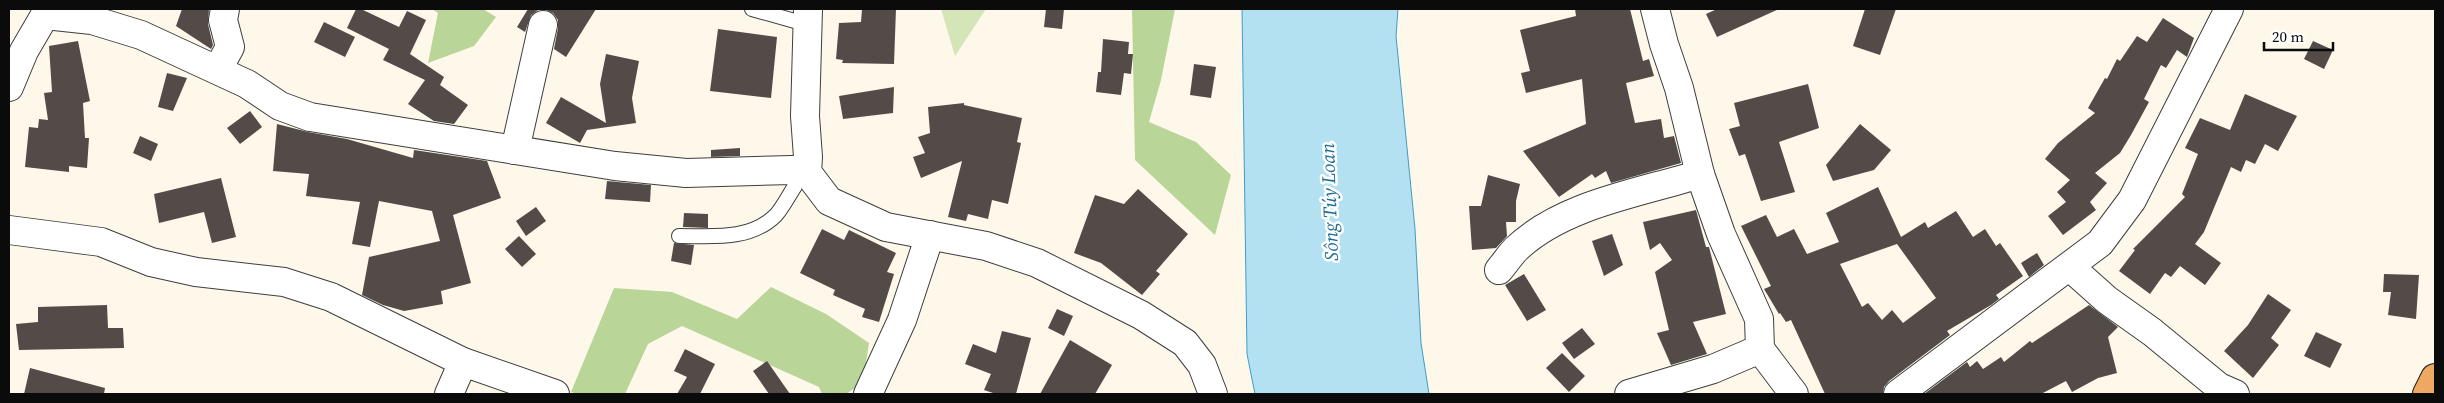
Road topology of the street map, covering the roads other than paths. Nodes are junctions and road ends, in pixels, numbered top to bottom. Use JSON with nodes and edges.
{"nodes":[{"id":1,"x":225,"y":9,"type":"edge"},
{"id":2,"x":752,"y":9,"type":"edge"},
{"id":3,"x":1655,"y":9,"type":"edge"},
{"id":4,"x":2229,"y":9,"type":"edge"},
{"id":5,"x":44,"y":12,"type":"edge"},
{"id":6,"x":808,"y":17,"type":"edge"},
{"id":7,"x":543,"y":25,"type":"dead end"},
{"id":8,"x":218,"y":69,"type":"junction"},
{"id":9,"x":9,"y":87,"type":"edge"},
{"id":10,"x":515,"y":150,"type":"junction"},
{"id":11,"x":799,"y":171,"type":"junction"},
{"id":12,"x":1700,"y":174,"type":"junction"},
{"id":13,"x":9,"y":230,"type":"edge"},
{"id":14,"x":930,"y":235,"type":"junction"},
{"id":15,"x":679,"y":236,"type":"dead end"},
{"id":16,"x":2070,"y":267,"type":"junction"},
{"id":17,"x":1499,"y":270,"type":"dead end"},
{"id":18,"x":1760,"y":349,"type":"junction"},
{"id":19,"x":463,"y":362,"type":"junction"},
{"id":20,"x":2435,"y":378,"type":"edge"},
{"id":21,"x":449,"y":394,"type":"edge"},
{"id":22,"x":555,"y":394,"type":"edge"},
{"id":23,"x":868,"y":394,"type":"edge"},
{"id":24,"x":1213,"y":394,"type":"edge"},
{"id":25,"x":1628,"y":394,"type":"edge"},
{"id":26,"x":1794,"y":394,"type":"edge"},
{"id":27,"x":1898,"y":394,"type":"edge"},
{"id":28,"x":2233,"y":394,"type":"edge"},
{"id":29,"x":2427,"y":394,"type":"edge"}],
"edges":[{"from":1,"to":8,"type":"street"},
{"from":2,"to":6,"type":"lane"},
{"from":3,"to":12,"type":"street"},
{"from":4,"to":16,"type":"street"},
{"from":5,"to":8,"type":"street"},
{"from":5,"to":9,"type":"street"},
{"from":6,"to":11,"type":"street"},
{"from":7,"to":10,"type":"street"},
{"from":8,"to":10,"type":"street"},
{"from":10,"to":11,"type":"street"},
{"from":11,"to":14,"type":"street"},
{"from":11,"to":15,"type":"lane"},
{"from":12,"to":17,"type":"street"},
{"from":12,"to":18,"type":"street"},
{"from":13,"to":19,"type":"street"},
{"from":14,"to":23,"type":"street"},
{"from":14,"to":24,"type":"street"},
{"from":16,"to":27,"type":"street"},
{"from":16,"to":28,"type":"street"},
{"from":18,"to":25,"type":"street"},
{"from":18,"to":26,"type":"street"},
{"from":19,"to":21,"type":"street"},
{"from":19,"to":22,"type":"street"},
{"from":20,"to":29,"type":"highway"}]}
